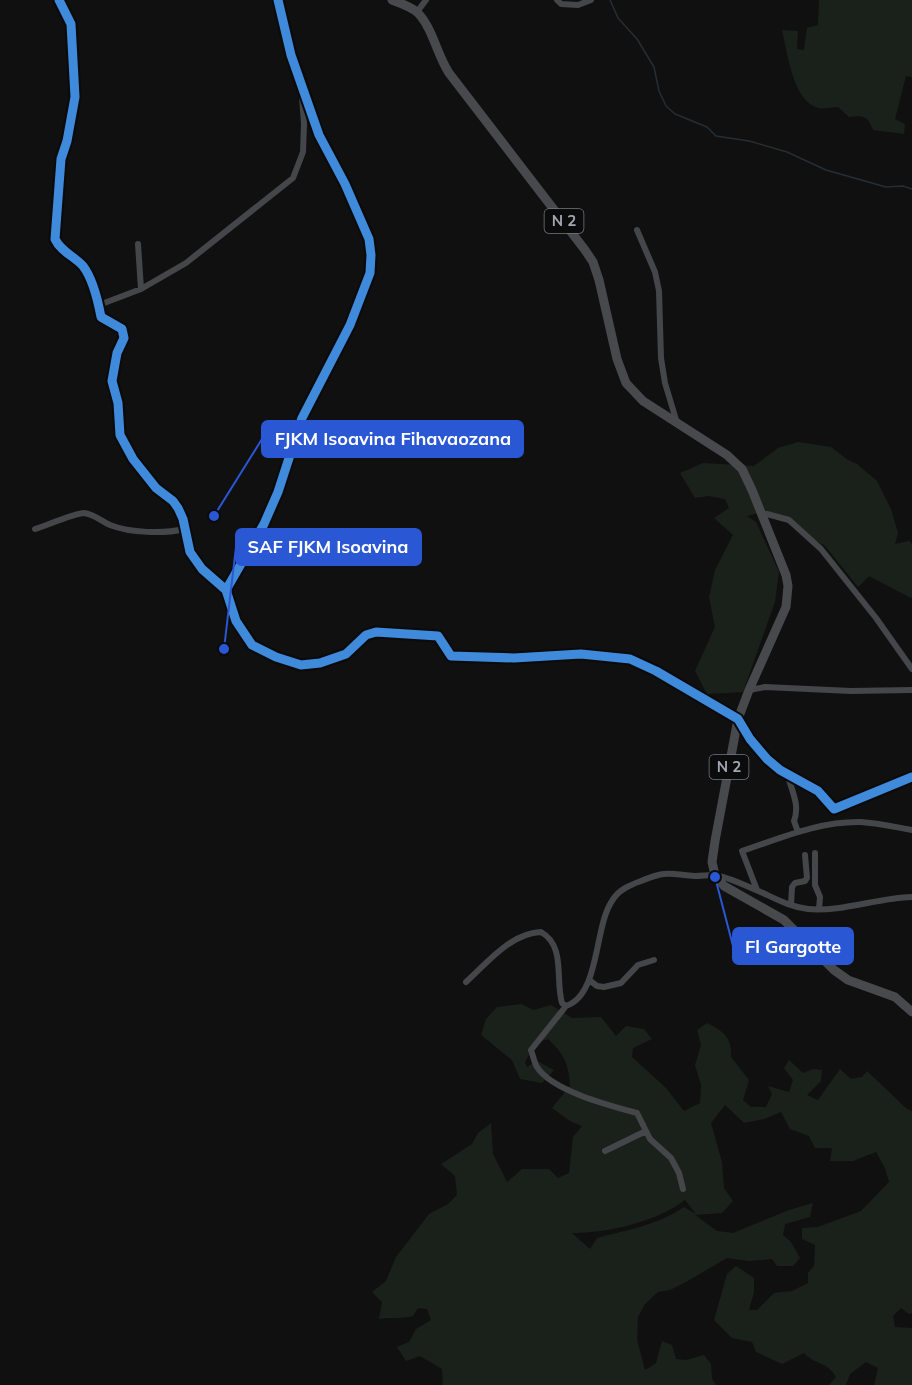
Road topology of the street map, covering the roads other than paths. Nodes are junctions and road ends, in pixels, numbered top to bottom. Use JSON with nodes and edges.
{"nodes":[{"id":1,"x":59,"y":0,"type":"edge"},
{"id":2,"x":278,"y":0,"type":"edge"},
{"id":3,"x":392,"y":0,"type":"edge"},
{"id":4,"x":426,"y":0,"type":"edge"},
{"id":5,"x":557,"y":0,"type":"edge"},
{"id":6,"x":591,"y":0,"type":"edge"},
{"id":7,"x":417,"y":12,"type":"junction"},
{"id":8,"x":301,"y":87,"type":"junction"},
{"id":9,"x":637,"y":230,"type":"dead end"},
{"id":10,"x":138,"y":244,"type":"dead end"},
{"id":11,"x":141,"y":290,"type":"junction"},
{"id":12,"x":99,"y":305,"type":"junction"},
{"id":13,"x":677,"y":423,"type":"junction"},
{"id":14,"x":762,"y":515,"type":"junction"},
{"id":15,"x":35,"y":529,"type":"dead end"},
{"id":16,"x":184,"y":529,"type":"junction"},
{"id":17,"x":226,"y":590,"type":"junction"},
{"id":18,"x":912,"y":669,"type":"edge"},
{"id":19,"x":749,"y":690,"type":"junction"},
{"id":20,"x":912,"y":690,"type":"edge"},
{"id":21,"x":738,"y":719,"type":"junction"},
{"id":22,"x":788,"y":776,"type":"junction"},
{"id":23,"x":912,"y":777,"type":"edge"},
{"id":24,"x":912,"y":830,"type":"edge"},
{"id":25,"x":798,"y":832,"type":"junction"},
{"id":26,"x":815,"y":853,"type":"dead end"},
{"id":27,"x":805,"y":855,"type":"dead end"},
{"id":28,"x":715,"y":875,"type":"junction"},
{"id":29,"x":757,"y":890,"type":"junction"},
{"id":30,"x":912,"y":897,"type":"edge"},
{"id":31,"x":791,"y":905,"type":"junction"},
{"id":32,"x":819,"y":909,"type":"junction"},
{"id":33,"x":654,"y":960,"type":"dead end"},
{"id":34,"x":589,"y":980,"type":"junction"},
{"id":35,"x":466,"y":982,"type":"dead end"},
{"id":36,"x":566,"y":1006,"type":"junction"},
{"id":37,"x":912,"y":1012,"type":"edge"},
{"id":38,"x":646,"y":1131,"type":"junction"},
{"id":39,"x":605,"y":1152,"type":"dead end"},
{"id":40,"x":683,"y":1189,"type":"dead end"}],
"edges":[{"from":1,"to":12,"type":"street"},
{"from":2,"to":8,"type":"street"},
{"from":3,"to":7,"type":"main road"},
{"from":4,"to":7,"type":"street"},
{"from":5,"to":6,"type":"street"},
{"from":7,"to":13,"type":"main road","number":"N 2"},
{"from":8,"to":11,"type":"street"},
{"from":8,"to":17,"type":"street"},
{"from":9,"to":13,"type":"street"},
{"from":10,"to":11,"type":"street"},
{"from":11,"to":12,"type":"street"},
{"from":12,"to":16,"type":"street"},
{"from":13,"to":14,"type":"main road","number":"N 2"},
{"from":14,"to":18,"type":"street"},
{"from":14,"to":19,"type":"main road","number":"N 2"},
{"from":15,"to":16,"type":"street"},
{"from":16,"to":17,"type":"street"},
{"from":17,"to":21,"type":"street"},
{"from":19,"to":20,"type":"street"},
{"from":19,"to":21,"type":"main road","number":"N 2"},
{"from":21,"to":22,"type":"street"},
{"from":21,"to":28,"type":"main road","number":"N 2"},
{"from":22,"to":23,"type":"street"},
{"from":22,"to":25,"type":"street"},
{"from":24,"to":25,"type":"street"},
{"from":25,"to":29,"type":"street"},
{"from":26,"to":32,"type":"street"},
{"from":27,"to":31,"type":"street"},
{"from":28,"to":29,"type":"street"},
{"from":28,"to":34,"type":"street"},
{"from":28,"to":37,"type":"main road"},
{"from":29,"to":31,"type":"street"},
{"from":30,"to":32,"type":"street"},
{"from":31,"to":32,"type":"street"},
{"from":33,"to":34,"type":"street"},
{"from":34,"to":36,"type":"street"},
{"from":35,"to":36,"type":"street"},
{"from":36,"to":38,"type":"street"},
{"from":38,"to":39,"type":"street"},
{"from":38,"to":40,"type":"street"}]}
